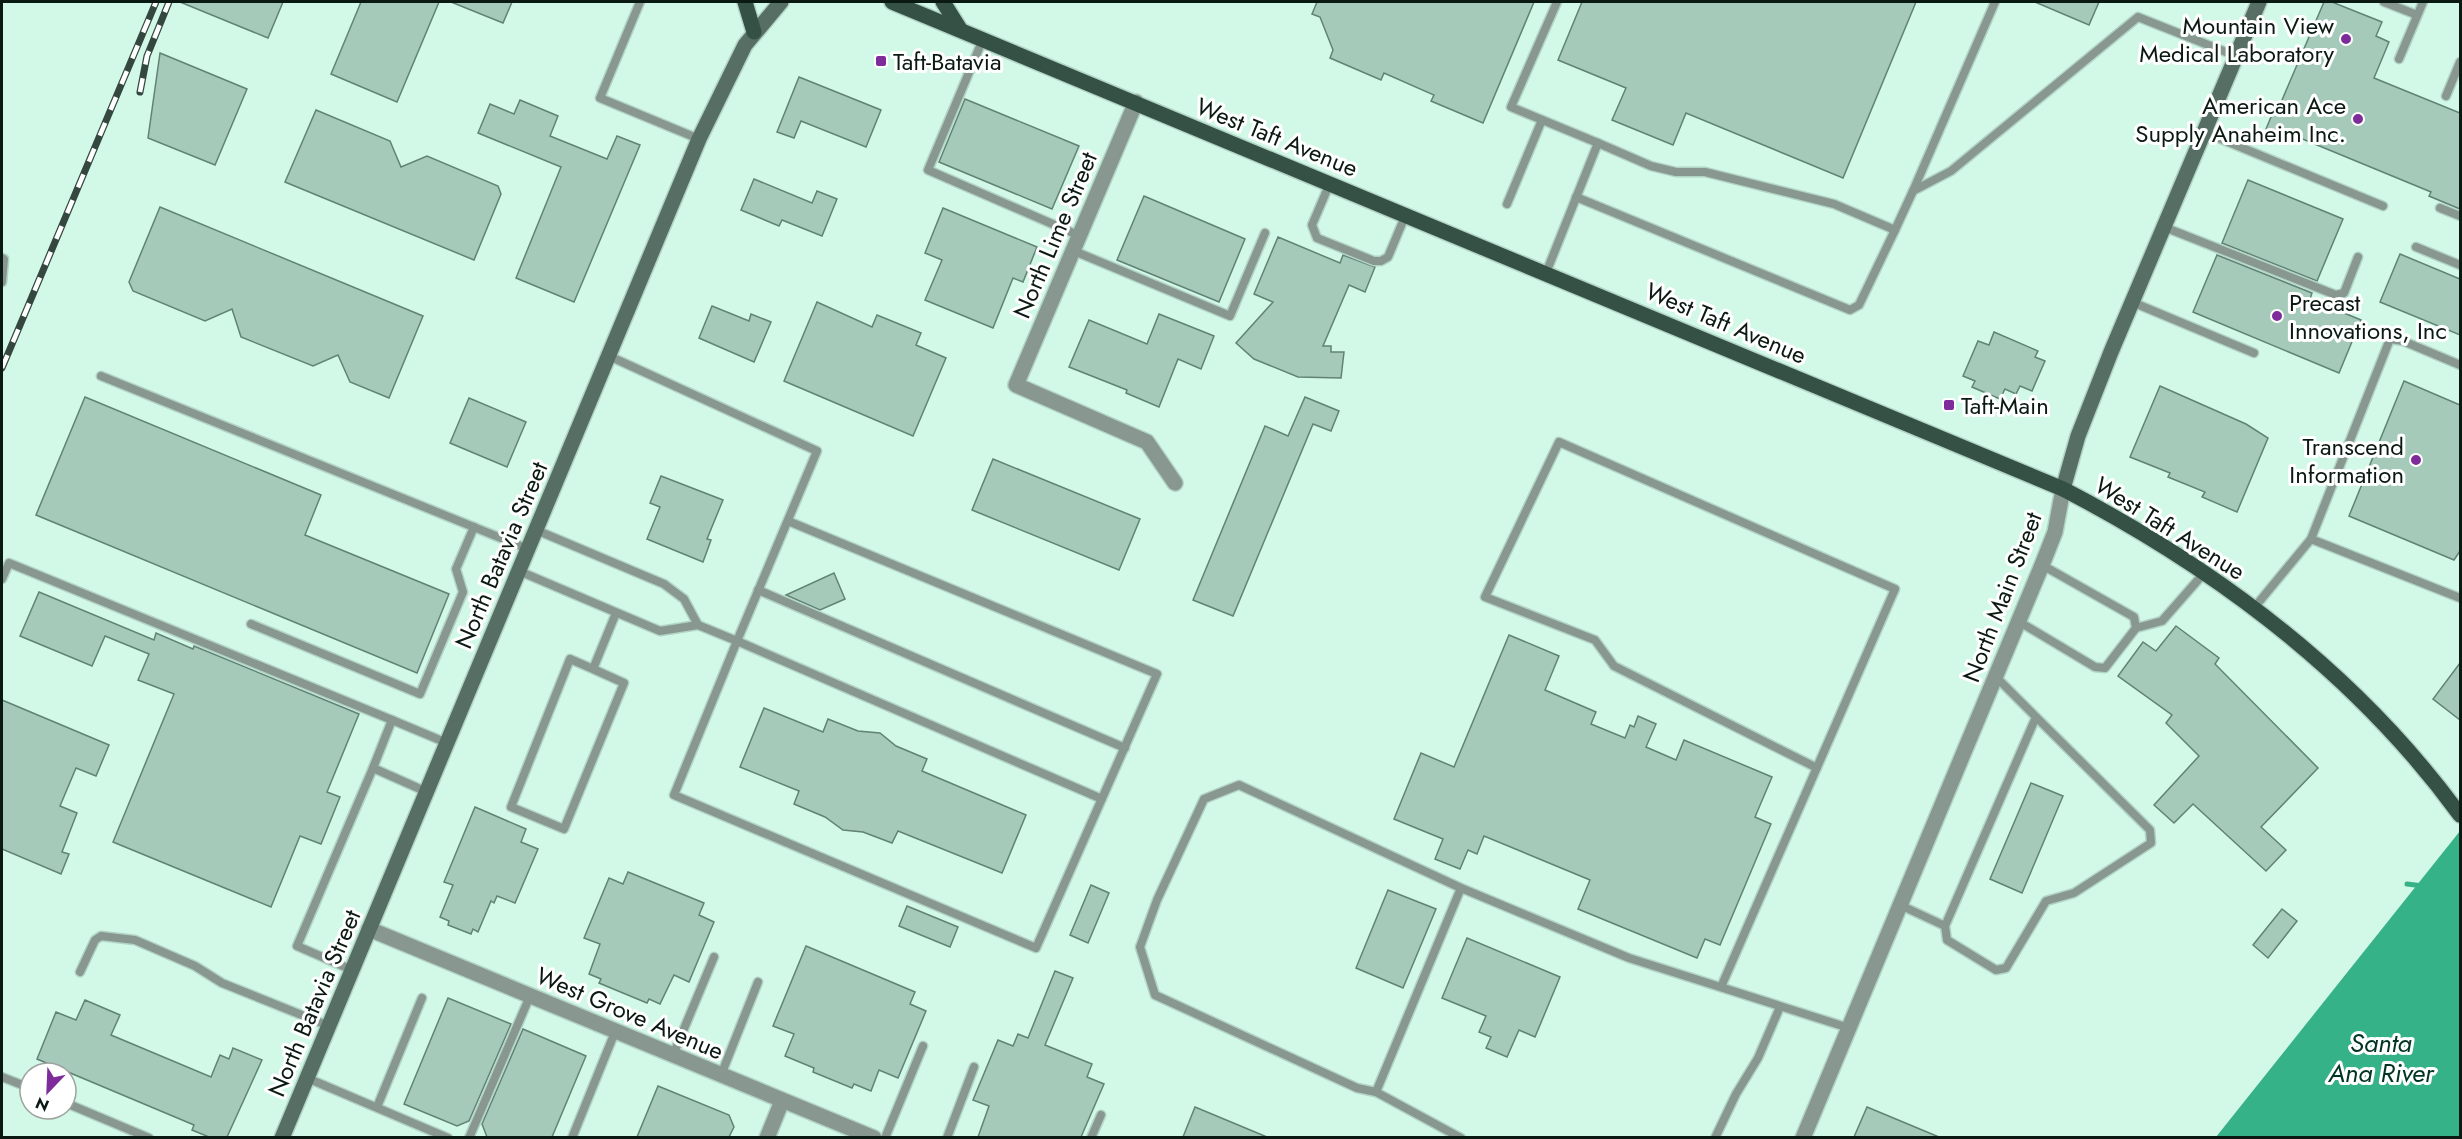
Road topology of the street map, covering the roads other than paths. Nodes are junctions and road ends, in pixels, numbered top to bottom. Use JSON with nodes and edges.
{"nodes":[{"id":1,"x":640,"y":2,"type":"edge"},
{"id":2,"x":745,"y":2,"type":"edge"},
{"id":3,"x":782,"y":2,"type":"edge"},
{"id":4,"x":892,"y":2,"type":"edge"},
{"id":5,"x":943,"y":2,"type":"edge"},
{"id":6,"x":1557,"y":2,"type":"edge"},
{"id":7,"x":1995,"y":2,"type":"edge"},
{"id":8,"x":2259,"y":2,"type":"edge"},
{"id":9,"x":2384,"y":2,"type":"edge"},
{"id":10,"x":2423,"y":2,"type":"edge"},
{"id":11,"x":2417,"y":15,"type":"junction"},
{"id":12,"x":960,"y":30,"type":"junction"},
{"id":13,"x":754,"y":32,"type":"junction"},
{"id":14,"x":983,"y":39,"type":"junction"},
{"id":15,"x":2236,"y":56,"type":"junction"},
{"id":16,"x":2399,"y":59,"type":"dead end"},
{"id":17,"x":2460,"y":62,"type":"edge"},
{"id":18,"x":2446,"y":96,"type":"dead end"},
{"id":19,"x":1136,"y":102,"type":"junction"},
{"id":20,"x":1542,"y":120,"type":"junction"},
{"id":21,"x":2204,"y":132,"type":"junction"},
{"id":22,"x":699,"y":139,"type":"junction"},
{"id":23,"x":1598,"y":143,"type":"junction"},
{"id":24,"x":1330,"y":183,"type":"junction"},
{"id":25,"x":1912,"y":191,"type":"junction"},
{"id":26,"x":1576,"y":197,"type":"junction"},
{"id":27,"x":1507,"y":204,"type":"dead end"},
{"id":28,"x":2383,"y":206,"type":"dead end"},
{"id":29,"x":2440,"y":208,"type":"dead end"},
{"id":30,"x":1406,"y":214,"type":"junction"},
{"id":31,"x":2460,"y":216,"type":"edge"},
{"id":32,"x":2164,"y":227,"type":"junction"},
{"id":33,"x":1895,"y":230,"type":"junction"},
{"id":34,"x":1265,"y":233,"type":"dead end"},
{"id":35,"x":1080,"y":236,"type":"junction"},
{"id":36,"x":2416,"y":247,"type":"dead end"},
{"id":37,"x":1074,"y":251,"type":"junction"},
{"id":38,"x":2358,"y":257,"type":"dead end"},
{"id":39,"x":2,"y":258,"type":"edge"},
{"id":40,"x":2460,"y":265,"type":"edge"},
{"id":41,"x":1546,"y":273,"type":"junction"},
{"id":42,"x":2,"y":282,"type":"edge"},
{"id":43,"x":2132,"y":302,"type":"junction"},
{"id":44,"x":2254,"y":353,"type":"dead end"},
{"id":45,"x":609,"y":356,"type":"junction"},
{"id":46,"x":2460,"y":365,"type":"edge"},
{"id":47,"x":100,"y":376,"type":"dead end"},
{"id":48,"x":1175,"y":483,"type":"dead end"},
{"id":49,"x":2063,"y":489,"type":"junction"},
{"id":50,"x":788,"y":520,"type":"junction"},
{"id":51,"x":474,"y":528,"type":"junction"},
{"id":52,"x":536,"y":530,"type":"junction"},
{"id":53,"x":2311,"y":539,"type":"junction"},
{"id":54,"x":528,"y":549,"type":"junction"},
{"id":55,"x":2042,"y":565,"type":"junction"},
{"id":56,"x":519,"y":571,"type":"junction"},
{"id":57,"x":2205,"y":572,"type":"junction"},
{"id":58,"x":2,"y":579,"type":"edge"},
{"id":59,"x":758,"y":590,"type":"junction"},
{"id":60,"x":2460,"y":598,"type":"edge"},
{"id":61,"x":2254,"y":608,"type":"junction"},
{"id":62,"x":616,"y":613,"type":"junction"},
{"id":63,"x":2018,"y":621,"type":"junction"},
{"id":64,"x":251,"y":624,"type":"dead end"},
{"id":65,"x":698,"y":624,"type":"junction"},
{"id":66,"x":2136,"y":628,"type":"junction"},
{"id":67,"x":737,"y":641,"type":"junction"},
{"id":68,"x":593,"y":669,"type":"junction"},
{"id":69,"x":1996,"y":677,"type":"junction"},
{"id":70,"x":2036,"y":717,"type":"junction"},
{"id":71,"x":392,"y":720,"type":"junction"},
{"id":72,"x":447,"y":743,"type":"junction"},
{"id":73,"x":1125,"y":748,"type":"junction"},
{"id":74,"x":373,"y":768,"type":"junction"},
{"id":75,"x":1817,"y":768,"type":"junction"},
{"id":76,"x":427,"y":792,"type":"junction"},
{"id":77,"x":1102,"y":799,"type":"junction"},
{"id":78,"x":2460,"y":815,"type":"edge"},
{"id":79,"x":1461,"y":888,"type":"junction"},
{"id":80,"x":1900,"y":905,"type":"junction"},
{"id":81,"x":1946,"y":926,"type":"junction"},
{"id":82,"x":369,"y":929,"type":"junction"},
{"id":83,"x":714,"y":957,"type":"dead end"},
{"id":84,"x":352,"y":970,"type":"junction"},
{"id":85,"x":80,"y":972,"type":"dead end"},
{"id":86,"x":758,"y":982,"type":"dead end"},
{"id":87,"x":1721,"y":987,"type":"junction"},
{"id":88,"x":530,"y":996,"type":"junction"},
{"id":89,"x":422,"y":998,"type":"dead end"},
{"id":90,"x":1780,"y":1007,"type":"junction"},
{"id":91,"x":328,"y":1026,"type":"junction"},
{"id":92,"x":1849,"y":1028,"type":"junction"},
{"id":93,"x":615,"y":1032,"type":"junction"},
{"id":94,"x":923,"y":1046,"type":"dead end"},
{"id":95,"x":673,"y":1055,"type":"junction"},
{"id":96,"x":974,"y":1067,"type":"dead end"},
{"id":97,"x":721,"y":1075,"type":"junction"},
{"id":98,"x":2,"y":1077,"type":"edge"},
{"id":99,"x":307,"y":1078,"type":"junction"},
{"id":100,"x":18,"y":1083,"type":"edge"},
{"id":101,"x":1376,"y":1092,"type":"junction"},
{"id":102,"x":782,"y":1101,"type":"junction"},
{"id":103,"x":376,"y":1107,"type":"junction"},
{"id":104,"x":78,"y":1108,"type":"edge"},
{"id":105,"x":1101,"y":1115,"type":"dead end"},
{"id":106,"x":149,"y":1137,"type":"edge"},
{"id":107,"x":282,"y":1137,"type":"edge"},
{"id":108,"x":448,"y":1137,"type":"edge"},
{"id":109,"x":469,"y":1137,"type":"edge"},
{"id":110,"x":572,"y":1137,"type":"edge"},
{"id":111,"x":767,"y":1137,"type":"edge"},
{"id":112,"x":874,"y":1137,"type":"edge"},
{"id":113,"x":885,"y":1137,"type":"edge"},
{"id":114,"x":947,"y":1137,"type":"edge"},
{"id":115,"x":1091,"y":1137,"type":"edge"},
{"id":116,"x":1461,"y":1137,"type":"edge"},
{"id":117,"x":1715,"y":1137,"type":"edge"},
{"id":118,"x":1803,"y":1137,"type":"edge"}],
"edges":[{"from":1,"to":22,"type":"lane"},
{"from":2,"to":13,"type":"main road"},
{"from":3,"to":13,"type":"main road","name":"North Batavia Street"},
{"from":4,"to":12,"type":"main road","name":"West Taft Avenue"},
{"from":5,"to":12,"type":"main road"},
{"from":6,"to":20,"type":"lane"},
{"from":7,"to":25,"type":"lane"},
{"from":8,"to":15,"type":"main road","name":"North Main Street"},
{"from":9,"to":11,"type":"lane"},
{"from":10,"to":11,"type":"lane"},
{"from":11,"to":16,"type":"lane"},
{"from":12,"to":14,"type":"main road","name":"West Taft Avenue"},
{"from":13,"to":22,"type":"main road","name":"North Batavia Street"},
{"from":14,"to":19,"type":"main road","name":"West Taft Avenue"},
{"from":14,"to":35,"type":"lane"},
{"from":15,"to":21,"type":"main road","name":"North Main Street"},
{"from":15,"to":25,"type":"lane"},
{"from":17,"to":18,"type":"lane"},
{"from":19,"to":24,"type":"main road","name":"West Taft Avenue"},
{"from":19,"to":35,"type":"street","name":"North Lime Street"},
{"from":20,"to":23,"type":"lane"},
{"from":20,"to":27,"type":"lane"},
{"from":21,"to":28,"type":"lane"},
{"from":21,"to":32,"type":"main road","name":"North Main Street"},
{"from":22,"to":45,"type":"main road","name":"North Batavia Street"},
{"from":23,"to":26,"type":"lane"},
{"from":23,"to":33,"type":"lane"},
{"from":24,"to":30,"type":"main road","name":"West Taft Avenue"},
{"from":24,"to":30,"type":"lane"},
{"from":25,"to":33,"type":"lane"},
{"from":26,"to":33,"type":"lane"},
{"from":26,"to":41,"type":"lane"},
{"from":29,"to":31,"type":"lane"},
{"from":30,"to":41,"type":"main road","name":"West Taft Avenue"},
{"from":32,"to":38,"type":"lane"},
{"from":32,"to":43,"type":"main road","name":"North Main Street"},
{"from":34,"to":37,"type":"lane"},
{"from":35,"to":37,"type":"street","name":"North Lime Street"},
{"from":36,"to":40,"type":"lane"},
{"from":37,"to":48,"type":"street","name":"North Lime Street"},
{"from":39,"to":42,"type":"lane"},
{"from":41,"to":49,"type":"main road","name":"West Taft Avenue"},
{"from":43,"to":44,"type":"lane"},
{"from":43,"to":49,"type":"main road","name":"North Main Street"},
{"from":45,"to":50,"type":"lane"},
{"from":45,"to":52,"type":"main road","name":"North Batavia Street"},
{"from":46,"to":53,"type":"lane"},
{"from":47,"to":51,"type":"lane"},
{"from":49,"to":55,"type":"street","name":"North Main Street"},
{"from":49,"to":57,"type":"main road","name":"West Taft Avenue"},
{"from":50,"to":59,"type":"lane"},
{"from":50,"to":73,"type":"lane"},
{"from":51,"to":54,"type":"lane"},
{"from":51,"to":64,"type":"lane"},
{"from":52,"to":54,"type":"main road","name":"North Batavia Street"},
{"from":52,"to":65,"type":"lane"},
{"from":53,"to":60,"type":"lane"},
{"from":53,"to":61,"type":"lane"},
{"from":54,"to":56,"type":"main road","name":"North Batavia Street"},
{"from":55,"to":63,"type":"street","name":"North Main Street"},
{"from":55,"to":66,"type":"lane"},
{"from":56,"to":62,"type":"lane"},
{"from":56,"to":72,"type":"main road","name":"North Batavia Street"},
{"from":57,"to":61,"type":"main road","name":"West Taft Avenue"},
{"from":57,"to":66,"type":"lane"},
{"from":58,"to":71,"type":"lane"},
{"from":59,"to":67,"type":"lane"},
{"from":59,"to":73,"type":"lane"},
{"from":61,"to":78,"type":"main road","name":"West Taft Avenue"},
{"from":62,"to":65,"type":"lane"},
{"from":62,"to":68,"type":"lane"},
{"from":63,"to":66,"type":"lane"},
{"from":63,"to":69,"type":"street","name":"North Main Street"},
{"from":65,"to":67,"type":"lane"},
{"from":67,"to":77,"type":"lane"},
{"from":67,"to":77,"type":"lane"},
{"from":68,"to":68,"type":"lane"},
{"from":69,"to":70,"type":"lane"},
{"from":69,"to":80,"type":"street","name":"North Main Street"},
{"from":70,"to":81,"type":"lane"},
{"from":70,"to":81,"type":"lane"},
{"from":71,"to":72,"type":"lane"},
{"from":71,"to":74,"type":"lane"},
{"from":72,"to":76,"type":"main road","name":"North Batavia Street"},
{"from":73,"to":77,"type":"lane"},
{"from":74,"to":76,"type":"lane"},
{"from":74,"to":84,"type":"lane"},
{"from":75,"to":75,"type":"lane"},
{"from":75,"to":87,"type":"lane"},
{"from":76,"to":82,"type":"main road","name":"North Batavia Street"},
{"from":79,"to":87,"type":"lane"},
{"from":79,"to":101,"type":"lane"},
{"from":79,"to":101,"type":"lane"},
{"from":80,"to":81,"type":"lane"},
{"from":80,"to":92,"type":"street","name":"North Main Street"},
{"from":82,"to":84,"type":"main road","name":"North Batavia Street"},
{"from":82,"to":88,"type":"street","name":"West Grove Avenue"},
{"from":83,"to":95,"type":"lane"},
{"from":84,"to":91,"type":"main road","name":"North Batavia Street"},
{"from":85,"to":91,"type":"lane"},
{"from":86,"to":97,"type":"lane"},
{"from":87,"to":90,"type":"lane"},
{"from":88,"to":93,"type":"street","name":"West Grove Avenue"},
{"from":88,"to":109,"type":"lane"},
{"from":89,"to":103,"type":"lane"},
{"from":90,"to":92,"type":"lane"},
{"from":90,"to":117,"type":"lane"},
{"from":91,"to":99,"type":"main road","name":"North Batavia Street"},
{"from":92,"to":118,"type":"street","name":"North Main Street"},
{"from":93,"to":95,"type":"street","name":"West Grove Avenue"},
{"from":93,"to":110,"type":"lane"},
{"from":94,"to":113,"type":"lane"},
{"from":95,"to":97,"type":"street","name":"West Grove Avenue"},
{"from":96,"to":114,"type":"lane"},
{"from":97,"to":102,"type":"street","name":"West Grove Avenue"},
{"from":98,"to":100,"type":"lane"},
{"from":99,"to":103,"type":"lane"},
{"from":99,"to":107,"type":"main road","name":"North Batavia Street"},
{"from":101,"to":116,"type":"lane"},
{"from":102,"to":111,"type":"street"},
{"from":102,"to":112,"type":"street","name":"West Grove Avenue"},
{"from":103,"to":108,"type":"lane"},
{"from":104,"to":106,"type":"lane"},
{"from":105,"to":115,"type":"lane"}]}
